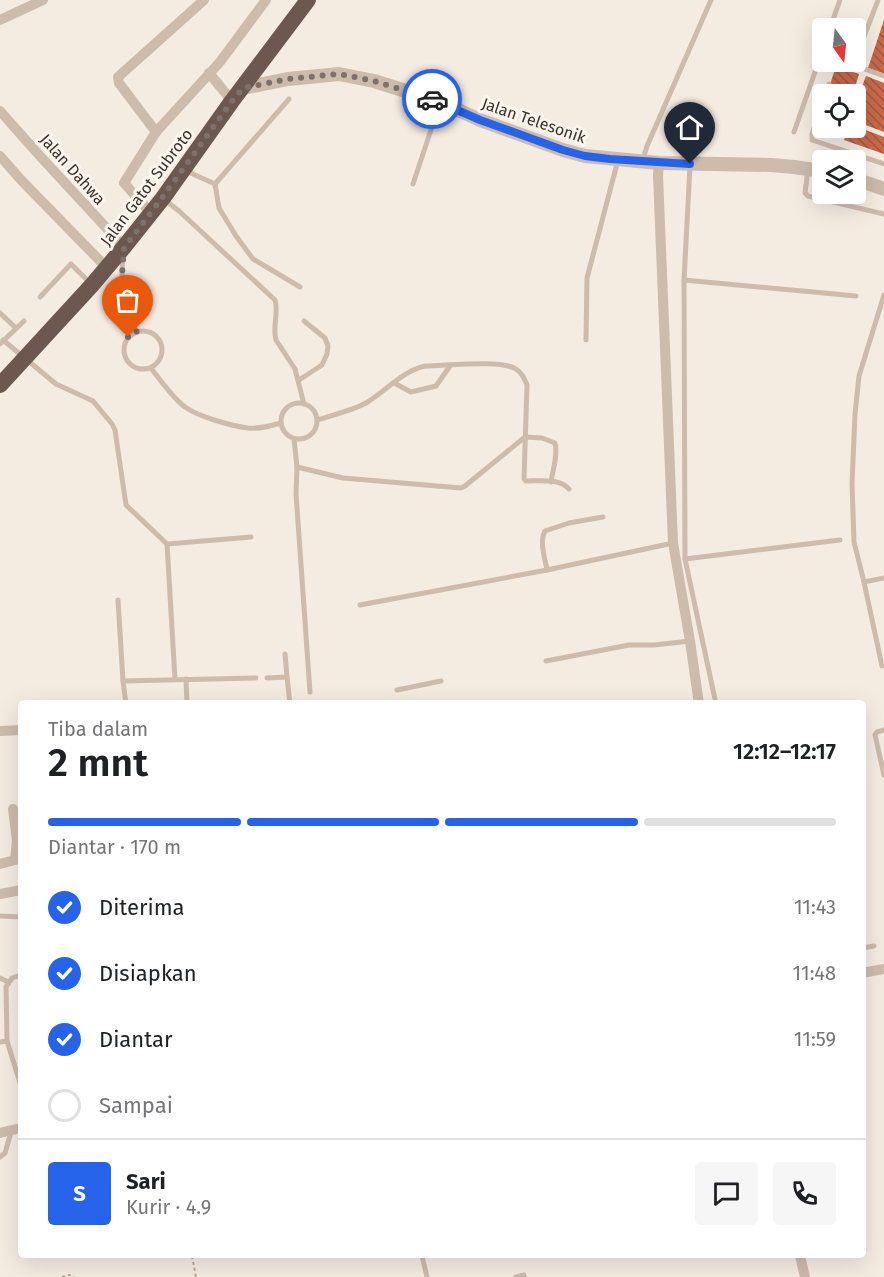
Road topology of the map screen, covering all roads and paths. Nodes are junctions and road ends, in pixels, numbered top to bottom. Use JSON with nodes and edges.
{"nodes":[{"id":1,"x":43,"y":0,"type":"edge"},
{"id":2,"x":204,"y":0,"type":"edge"},
{"id":3,"x":266,"y":0,"type":"edge"},
{"id":4,"x":308,"y":0,"type":"edge"},
{"id":5,"x":711,"y":0,"type":"edge"},
{"id":6,"x":840,"y":0,"type":"edge"},
{"id":7,"x":878,"y":0,"type":"edge"},
{"id":8,"x":834,"y":18,"type":"edge"},
{"id":9,"x":0,"y":20,"type":"edge"},
{"id":10,"x":815,"y":72,"type":"edge"},
{"id":11,"x":209,"y":73,"type":"junction"},
{"id":12,"x":884,"y":76,"type":"edge"},
{"id":13,"x":243,"y":88,"type":"junction"},
{"id":14,"x":288,"y":99,"type":"dead end"},
{"id":15,"x":232,"y":101,"type":"junction"},
{"id":16,"x":441,"y":102,"type":"junction"},
{"id":17,"x":0,"y":111,"type":"edge"},
{"id":18,"x":156,"y":132,"type":"junction"},
{"id":19,"x":794,"y":132,"type":"dead end"},
{"id":20,"x":812,"y":138,"type":"edge"},
{"id":21,"x":0,"y":156,"type":"edge"},
{"id":22,"x":618,"y":159,"type":"junction"},
{"id":23,"x":642,"y":161,"type":"junction"},
{"id":24,"x":658,"y":163,"type":"junction"},
{"id":25,"x":690,"y":164,"type":"junction"},
{"id":26,"x":884,"y":164,"type":"edge"},
{"id":27,"x":808,"y":169,"type":"junction"},
{"id":28,"x":182,"y":170,"type":"junction"},
{"id":29,"x":812,"y":170,"type":"edge"},
{"id":30,"x":866,"y":182,"type":"edge"},
{"id":31,"x":215,"y":184,"type":"junction"},
{"id":32,"x":413,"y":184,"type":"dead end"},
{"id":33,"x":884,"y":189,"type":"edge"},
{"id":34,"x":162,"y":198,"type":"junction"},
{"id":35,"x":151,"y":213,"type":"junction"},
{"id":36,"x":884,"y":214,"type":"edge"},
{"id":37,"x":124,"y":248,"type":"junction"},
{"id":38,"x":107,"y":268,"type":"junction"},
{"id":39,"x":684,"y":280,"type":"junction"},
{"id":40,"x":92,"y":285,"type":"junction"},
{"id":41,"x":300,"y":287,"type":"dead end"},
{"id":42,"x":884,"y":295,"type":"edge"},
{"id":43,"x":856,"y":296,"type":"dead end"},
{"id":44,"x":40,"y":297,"type":"dead end"},
{"id":45,"x":0,"y":313,"type":"edge"},
{"id":46,"x":24,"y":321,"type":"dead end"},
{"id":47,"x":304,"y":321,"type":"dead end"},
{"id":48,"x":16,"y":328,"type":"junction"},
{"id":49,"x":137,"y":332,"type":"junction"},
{"id":50,"x":586,"y":340,"type":"dead end"},
{"id":51,"x":2,"y":342,"type":"edge"},
{"id":52,"x":24,"y":358,"type":"junction"},
{"id":53,"x":450,"y":366,"type":"junction"},
{"id":54,"x":151,"y":368,"type":"junction"},
{"id":55,"x":299,"y":380,"type":"junction"},
{"id":56,"x":394,"y":383,"type":"junction"},
{"id":57,"x":0,"y":385,"type":"edge"},
{"id":58,"x":304,"y":404,"type":"junction"},
{"id":59,"x":318,"y":420,"type":"junction"},
{"id":60,"x":281,"y":423,"type":"junction"},
{"id":61,"x":525,"y":437,"type":"junction"},
{"id":62,"x":294,"y":439,"type":"junction"},
{"id":63,"x":297,"y":467,"type":"junction"},
{"id":64,"x":551,"y":482,"type":"junction"},
{"id":65,"x":568,"y":489,"type":"dead end"},
{"id":66,"x":603,"y":517,"type":"dead end"},
{"id":67,"x":250,"y":537,"type":"dead end"},
{"id":68,"x":840,"y":540,"type":"dead end"},
{"id":69,"x":672,"y":543,"type":"junction"},
{"id":70,"x":167,"y":544,"type":"junction"},
{"id":71,"x":685,"y":559,"type":"junction"},
{"id":72,"x":547,"y":570,"type":"junction"},
{"id":73,"x":884,"y":578,"type":"edge"},
{"id":74,"x":864,"y":582,"type":"junction"},
{"id":75,"x":118,"y":600,"type":"dead end"},
{"id":76,"x":360,"y":604,"type":"dead end"},
{"id":77,"x":690,"y":641,"type":"junction"},
{"id":78,"x":285,"y":654,"type":"dead end"},
{"id":79,"x":546,"y":661,"type":"dead end"},
{"id":80,"x":882,"y":666,"type":"dead end"},
{"id":81,"x":287,"y":677,"type":"junction"},
{"id":82,"x":256,"y":678,"type":"dead end"},
{"id":83,"x":267,"y":678,"type":"dead end"},
{"id":84,"x":175,"y":679,"type":"junction"},
{"id":85,"x":186,"y":679,"type":"junction"},
{"id":86,"x":123,"y":681,"type":"junction"},
{"id":87,"x":441,"y":681,"type":"dead end"},
{"id":88,"x":397,"y":690,"type":"dead end"},
{"id":89,"x":310,"y":692,"type":"dead end"},
{"id":90,"x":125,"y":700,"type":"edge"},
{"id":91,"x":187,"y":700,"type":"edge"},
{"id":92,"x":290,"y":700,"type":"edge"},
{"id":93,"x":698,"y":700,"type":"edge"},
{"id":94,"x":715,"y":700,"type":"edge"},
{"id":95,"x":18,"y":730,"type":"edge"},
{"id":96,"x":884,"y":730,"type":"edge"},
{"id":97,"x":0,"y":731,"type":"edge"},
{"id":98,"x":884,"y":775,"type":"edge"},
{"id":99,"x":13,"y":809,"type":"dead end"},
{"id":100,"x":18,"y":836,"type":"edge"},
{"id":101,"x":18,"y":846,"type":"edge"},
{"id":102,"x":0,"y":864,"type":"edge"},
{"id":103,"x":18,"y":891,"type":"edge"},
{"id":104,"x":0,"y":894,"type":"edge"},
{"id":105,"x":0,"y":916,"type":"edge"},
{"id":106,"x":18,"y":917,"type":"edge"},
{"id":107,"x":874,"y":946,"type":"dead end"},
{"id":108,"x":866,"y":947,"type":"edge"},
{"id":109,"x":884,"y":969,"type":"edge"},
{"id":110,"x":866,"y":972,"type":"edge"},
{"id":111,"x":18,"y":976,"type":"edge"},
{"id":112,"x":0,"y":978,"type":"edge"},
{"id":113,"x":9,"y":982,"type":"junction"},
{"id":114,"x":7,"y":1041,"type":"junction"},
{"id":115,"x":0,"y":1042,"type":"edge"},
{"id":116,"x":18,"y":1076,"type":"edge"},
{"id":117,"x":11,"y":1130,"type":"edge"},
{"id":118,"x":0,"y":1157,"type":"edge"},
{"id":119,"x":192,"y":1258,"type":"edge"},
{"id":120,"x":422,"y":1258,"type":"edge"},
{"id":121,"x":800,"y":1258,"type":"edge"},
{"id":122,"x":524,"y":1275,"type":"dead end"},
{"id":123,"x":62,"y":1277,"type":"edge"},
{"id":124,"x":74,"y":1277,"type":"edge"},
{"id":125,"x":196,"y":1277,"type":"edge"},
{"id":126,"x":427,"y":1277,"type":"edge"},
{"id":127,"x":516,"y":1277,"type":"edge"},
{"id":128,"x":805,"y":1277,"type":"edge"}],
"edges":[{"from":1,"to":9,"type":"street"},
{"from":2,"to":18,"type":"street"},
{"from":3,"to":11,"type":"street"},
{"from":4,"to":13,"type":"highway","name":"Jalan Gatot Subroto"},
{"from":5,"to":23,"type":"lane"},
{"from":6,"to":8,"type":"lane"},
{"from":7,"to":12,"type":"lane"},
{"from":10,"to":19,"type":"lane"},
{"from":11,"to":15,"type":"street"},
{"from":11,"to":18,"type":"street"},
{"from":13,"to":15,"type":"highway","name":"Jalan Gatot Subroto"},
{"from":13,"to":16,"type":"street","name":"Jalan Telesonik"},
{"from":14,"to":31,"type":"lane"},
{"from":15,"to":28,"type":"highway","name":"Jalan Gatot Subroto"},
{"from":16,"to":22,"type":"street","name":"Jalan Telesonik"},
{"from":16,"to":32,"type":"lane"},
{"from":17,"to":37,"type":"street","name":"Jalan Dahwa"},
{"from":18,"to":35,"type":"street"},
{"from":20,"to":26,"type":"lane"},
{"from":21,"to":38,"type":"street"},
{"from":22,"to":23,"type":"street","name":"Jalan Telesonik"},
{"from":22,"to":50,"type":"lane"},
{"from":23,"to":24,"type":"street","name":"Jalan Telesonik"},
{"from":24,"to":25,"type":"street","name":"Jalan Telesonik"},
{"from":24,"to":69,"type":"street"},
{"from":25,"to":27,"type":"street","name":"Jalan Telesonik"},
{"from":25,"to":39,"type":"lane"},
{"from":27,"to":29,"type":"street","name":"Jalan Telesonik"},
{"from":27,"to":36,"type":"lane"},
{"from":28,"to":31,"type":"lane"},
{"from":28,"to":34,"type":"highway","name":"Jalan Gatot Subroto"},
{"from":30,"to":33,"type":"street"},
{"from":31,"to":41,"type":"lane"},
{"from":34,"to":35,"type":"highway","name":"Jalan Gatot Subroto"},
{"from":34,"to":55,"type":"lane"},
{"from":35,"to":37,"type":"highway","name":"Jalan Gatot Subroto"},
{"from":37,"to":38,"type":"highway","name":"Jalan Gatot Subroto"},
{"from":37,"to":49,"type":"lane"},
{"from":38,"to":40,"type":"highway","name":"Jalan Gatot Subroto"},
{"from":39,"to":43,"type":"lane"},
{"from":39,"to":71,"type":"lane"},
{"from":40,"to":44,"type":"lane"},
{"from":40,"to":52,"type":"highway","name":"Jalan Gatot Subroto"},
{"from":42,"to":74,"type":"lane"},
{"from":45,"to":48,"type":"lane"},
{"from":46,"to":48,"type":"lane"},
{"from":47,"to":55,"type":"lane"},
{"from":48,"to":51,"type":"lane"},
{"from":49,"to":54,"type":"lane"},
{"from":49,"to":54,"type":"lane"},
{"from":51,"to":52,"type":"lane"},
{"from":52,"to":57,"type":"highway","name":"Jalan Gatot Subroto"},
{"from":52,"to":70,"type":"lane"},
{"from":53,"to":56,"type":"lane"},
{"from":53,"to":56,"type":"lane"},
{"from":53,"to":61,"type":"lane"},
{"from":54,"to":60,"type":"lane"},
{"from":55,"to":58,"type":"lane"},
{"from":56,"to":59,"type":"lane"},
{"from":58,"to":59,"type":"lane"},
{"from":58,"to":60,"type":"lane"},
{"from":59,"to":62,"type":"lane"},
{"from":60,"to":62,"type":"lane"},
{"from":61,"to":63,"type":"lane"},
{"from":61,"to":64,"type":"lane"},
{"from":61,"to":64,"type":"lane"},
{"from":62,"to":63,"type":"lane"},
{"from":63,"to":89,"type":"lane"},
{"from":64,"to":65,"type":"lane"},
{"from":66,"to":72,"type":"lane"},
{"from":67,"to":70,"type":"lane"},
{"from":68,"to":71,"type":"lane"},
{"from":69,"to":72,"type":"lane"},
{"from":69,"to":77,"type":"street"},
{"from":70,"to":84,"type":"lane"},
{"from":71,"to":94,"type":"lane"},
{"from":72,"to":76,"type":"lane"},
{"from":73,"to":74,"type":"lane"},
{"from":74,"to":80,"type":"lane"},
{"from":75,"to":86,"type":"lane"},
{"from":77,"to":79,"type":"lane"},
{"from":77,"to":93,"type":"street"},
{"from":78,"to":81,"type":"lane"},
{"from":81,"to":83,"type":"lane"},
{"from":81,"to":92,"type":"lane"},
{"from":82,"to":85,"type":"lane"},
{"from":84,"to":85,"type":"lane"},
{"from":84,"to":86,"type":"lane"},
{"from":85,"to":91,"type":"lane"},
{"from":86,"to":90,"type":"lane"},
{"from":87,"to":88,"type":"lane"},
{"from":95,"to":97,"type":"street"},
{"from":96,"to":98,"type":"lane"},
{"from":99,"to":100,"type":"street"},
{"from":101,"to":102,"type":"street"},
{"from":103,"to":104,"type":"street"},
{"from":105,"to":106,"type":"lane"},
{"from":107,"to":108,"type":"lane"},
{"from":109,"to":110,"type":"street"},
{"from":111,"to":113,"type":"lane"},
{"from":112,"to":113,"type":"lane"},
{"from":113,"to":114,"type":"lane"},
{"from":114,"to":115,"type":"lane"},
{"from":114,"to":116,"type":"lane"},
{"from":117,"to":118,"type":"lane"},
{"from":119,"to":125,"type":"path"},
{"from":120,"to":126,"type":"lane"},
{"from":121,"to":128,"type":"street"},
{"from":122,"to":127,"type":"lane"},
{"from":123,"to":124,"type":"path"}]}
